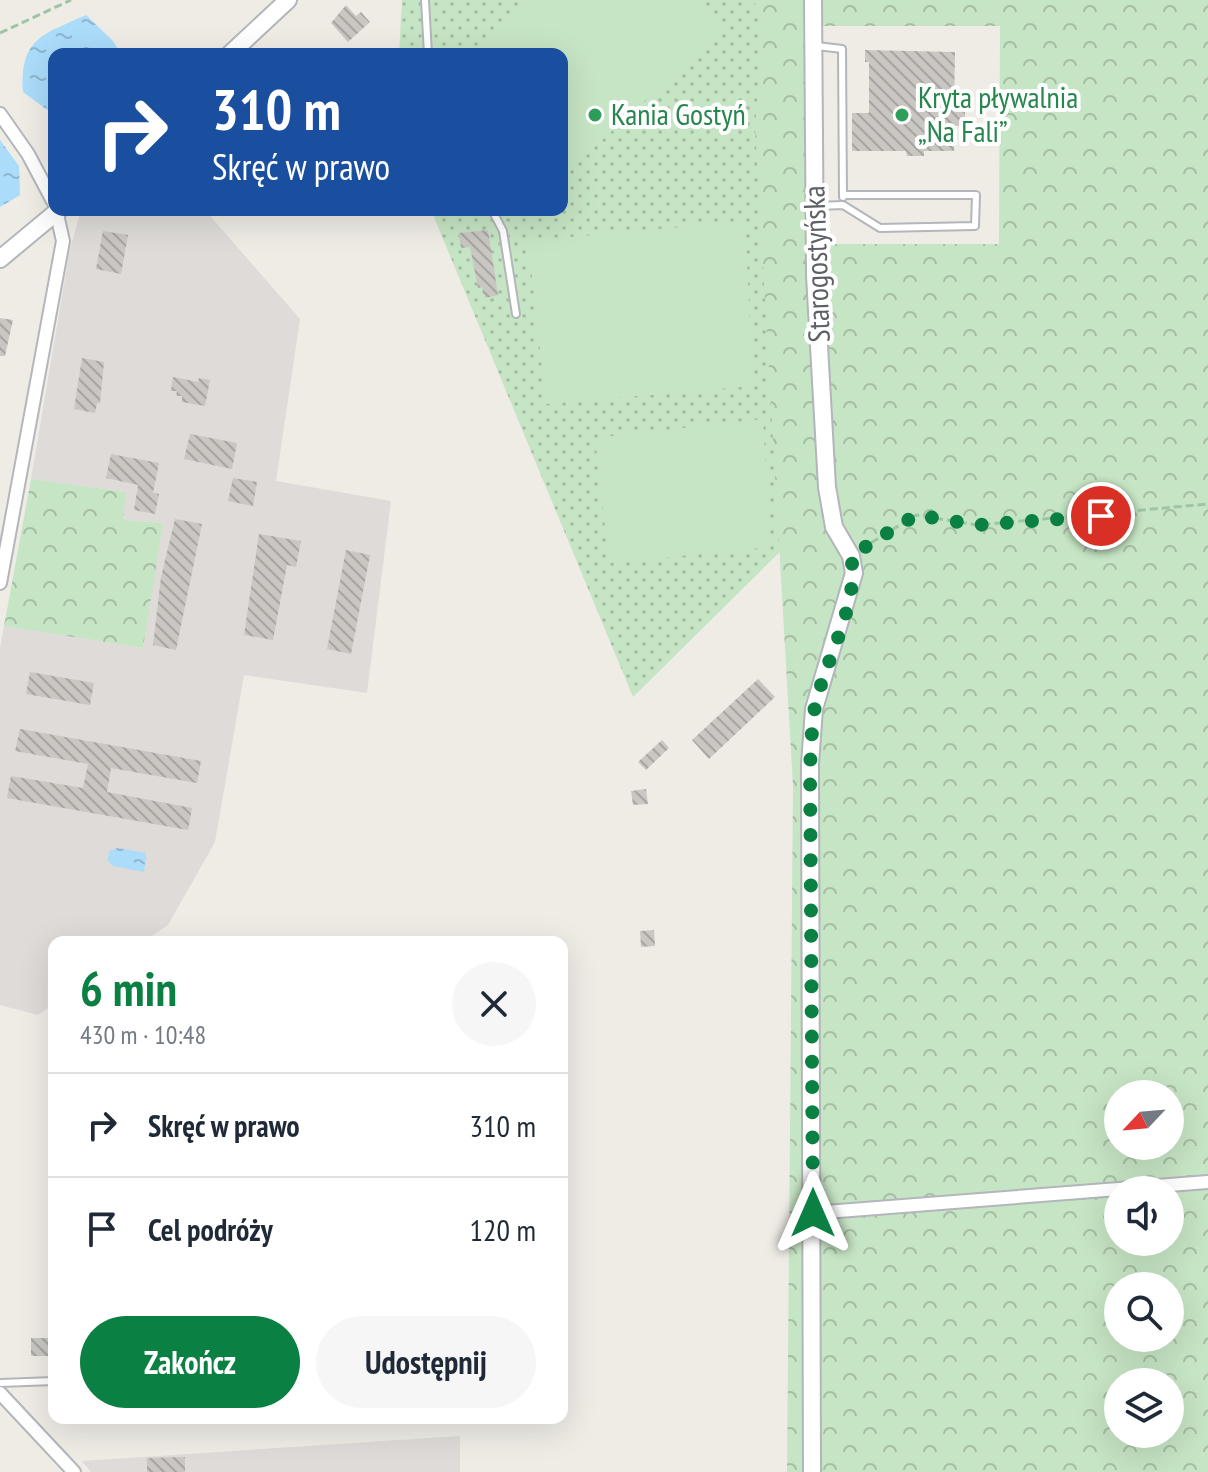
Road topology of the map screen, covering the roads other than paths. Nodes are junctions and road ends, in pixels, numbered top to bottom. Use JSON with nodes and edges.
{"nodes":[{"id":1,"x":288,"y":0,"type":"edge"},
{"id":2,"x":425,"y":0,"type":"edge"},
{"id":3,"x":813,"y":0,"type":"edge"},
{"id":4,"x":813,"y":45,"type":"junction"},
{"id":5,"x":236,"y":48,"type":"edge"},
{"id":6,"x":428,"y":48,"type":"edge"},
{"id":7,"x":0,"y":114,"type":"edge"},
{"id":8,"x":48,"y":193,"type":"edge"},
{"id":9,"x":843,"y":195,"type":"junction"},
{"id":10,"x":843,"y":205,"type":"junction"},
{"id":11,"x":814,"y":206,"type":"junction"},
{"id":12,"x":48,"y":216,"type":"edge"},
{"id":13,"x":58,"y":216,"type":"edge"},
{"id":14,"x":495,"y":216,"type":"edge"},
{"id":15,"x":0,"y":259,"type":"edge"},
{"id":16,"x":516,"y":314,"type":"dead end"},
{"id":17,"x":0,"y":583,"type":"edge"},
{"id":18,"x":1208,"y":1182,"type":"edge"},
{"id":19,"x":813,"y":1213,"type":"junction"},
{"id":20,"x":48,"y":1381,"type":"edge"},
{"id":21,"x":0,"y":1383,"type":"edge"},
{"id":22,"x":0,"y":1393,"type":"edge"},
{"id":23,"x":74,"y":1472,"type":"edge"},
{"id":24,"x":812,"y":1472,"type":"edge"}],
"edges":[{"from":1,"to":5,"type":"street"},
{"from":2,"to":6,"type":"lane"},
{"from":3,"to":4,"type":"street","name":"Starogostyńska"},
{"from":4,"to":9,"type":"lane"},
{"from":4,"to":11,"type":"street","name":"Starogostyńska"},
{"from":7,"to":8,"type":"street"},
{"from":9,"to":10,"type":"lane"},
{"from":9,"to":10,"type":"lane"},
{"from":10,"to":11,"type":"lane"},
{"from":11,"to":19,"type":"street","name":"Starogostyńska"},
{"from":12,"to":15,"type":"street"},
{"from":13,"to":17,"type":"street"},
{"from":14,"to":16,"type":"lane"},
{"from":18,"to":19,"type":"street"},
{"from":19,"to":24,"type":"street"},
{"from":20,"to":21,"type":"lane"},
{"from":22,"to":23,"type":"street"}]}
